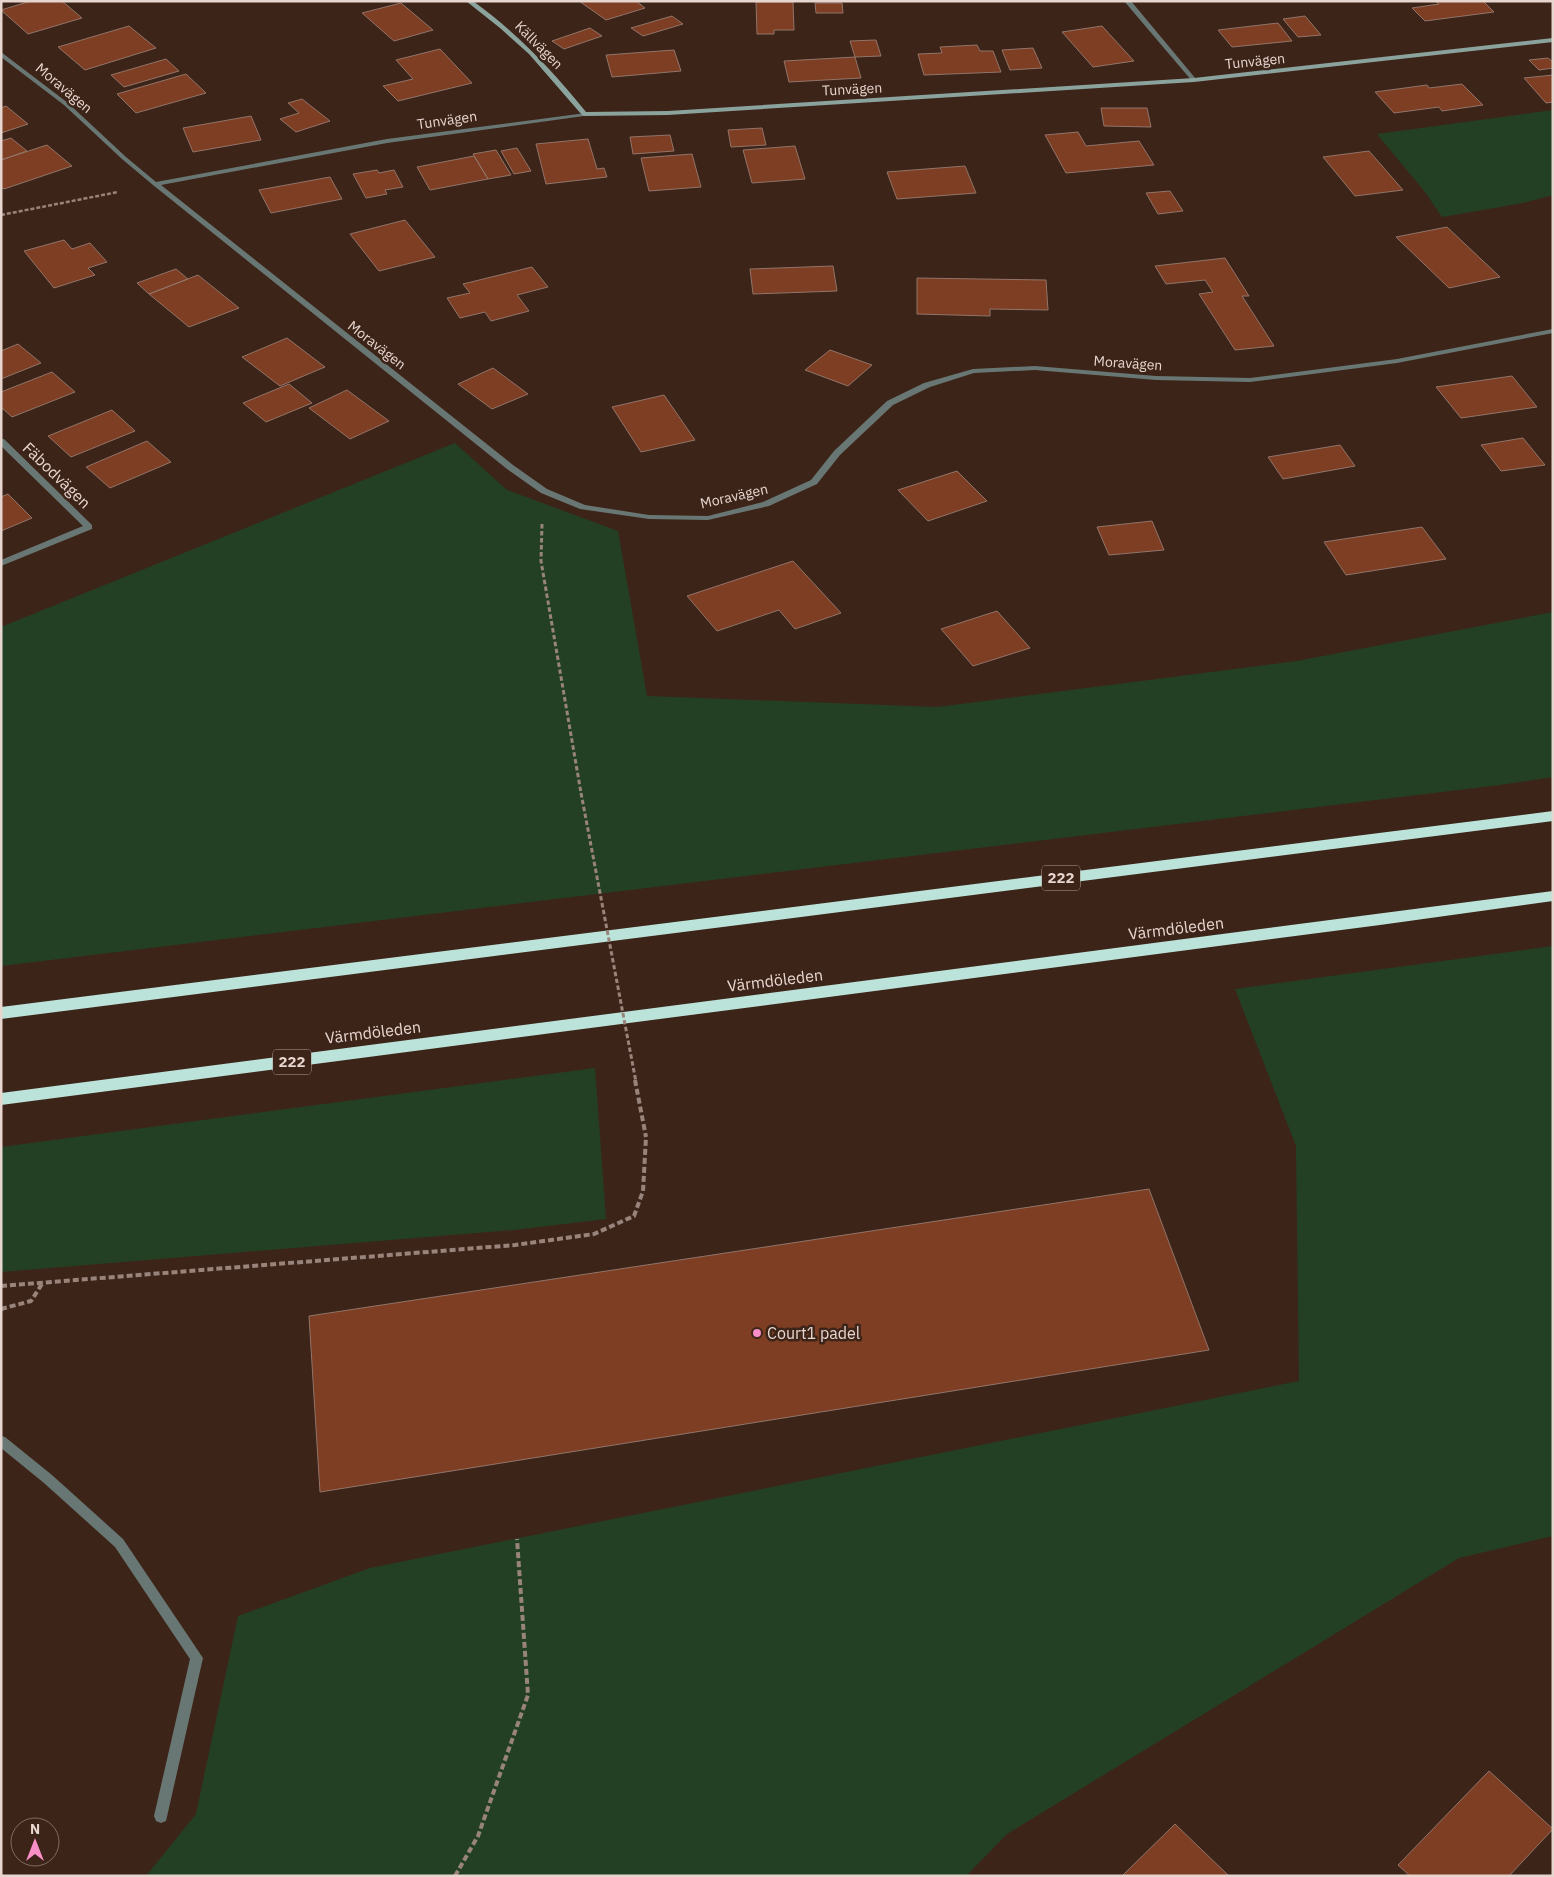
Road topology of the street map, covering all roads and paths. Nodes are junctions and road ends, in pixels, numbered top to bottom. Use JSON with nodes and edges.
{"nodes":[{"id":1,"x":469,"y":1,"type":"edge"},
{"id":2,"x":1127,"y":1,"type":"edge"},
{"id":3,"x":1553,"y":40,"type":"edge"},
{"id":4,"x":1,"y":54,"type":"edge"},
{"id":5,"x":1194,"y":80,"type":"junction"},
{"id":6,"x":584,"y":114,"type":"junction"},
{"id":7,"x":155,"y":184,"type":"junction"},
{"id":8,"x":1,"y":215,"type":"edge"},
{"id":9,"x":1553,"y":331,"type":"edge"},
{"id":10,"x":1,"y":441,"type":"edge"},
{"id":11,"x":544,"y":491,"type":"junction"},
{"id":12,"x":1,"y":563,"type":"edge"},
{"id":13,"x":1553,"y":816,"type":"edge"},
{"id":14,"x":1553,"y":896,"type":"edge"},
{"id":15,"x":1,"y":1013,"type":"edge"},
{"id":16,"x":1,"y":1099,"type":"edge"},
{"id":17,"x":42,"y":1284,"type":"junction"},
{"id":18,"x":1,"y":1286,"type":"edge"},
{"id":19,"x":1,"y":1309,"type":"edge"},
{"id":20,"x":1,"y":1441,"type":"edge"},
{"id":21,"x":517,"y":1539,"type":"dead end"},
{"id":22,"x":161,"y":1816,"type":"dead end"},
{"id":23,"x":455,"y":1876,"type":"edge"}],
"edges":[{"from":1,"to":6,"type":"street","name":"Källvägen"},
{"from":2,"to":5,"type":"street"},
{"from":3,"to":5,"type":"street","name":"Tunvägen"},
{"from":4,"to":7,"type":"street","name":"Moravägen"},
{"from":5,"to":6,"type":"street","name":"Tunvägen"},
{"from":6,"to":7,"type":"street","name":"Tunvägen"},
{"from":7,"to":8,"type":"path"},
{"from":7,"to":11,"type":"street","name":"Moravägen"},
{"from":9,"to":11,"type":"street","name":"Moravägen"},
{"from":10,"to":12,"type":"street","name":"Fäbodvägen"},
{"from":11,"to":17,"type":"path","bridge":true},
{"from":13,"to":15,"type":"highway","number":"222"},
{"from":14,"to":16,"type":"highway","name":"Värmdöleden","number":"222"},
{"from":17,"to":18,"type":"path"},
{"from":17,"to":19,"type":"path"},
{"from":20,"to":22,"type":"street"},
{"from":21,"to":23,"type":"path"}]}
